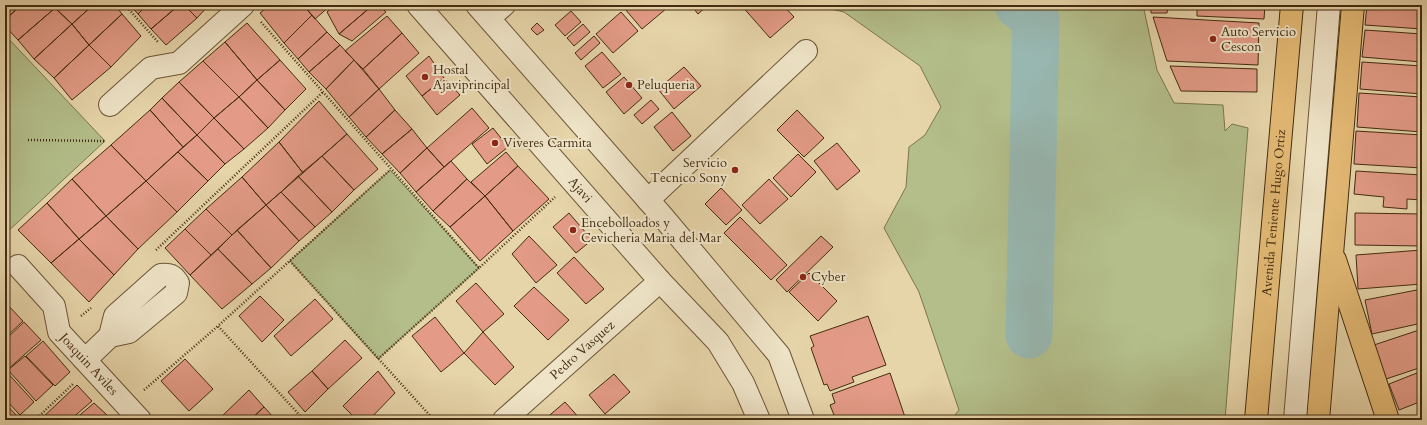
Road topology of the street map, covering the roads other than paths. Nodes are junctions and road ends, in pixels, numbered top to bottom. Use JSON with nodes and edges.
{"nodes":[{"id":1,"x":418,"y":5,"type":"edge"},
{"id":2,"x":1292,"y":5,"type":"edge"},
{"id":3,"x":1329,"y":5,"type":"edge"},
{"id":4,"x":1353,"y":5,"type":"edge"},
{"id":5,"x":490,"y":9,"type":"edge"},
{"id":6,"x":250,"y":12,"type":"edge"},
{"id":7,"x":806,"y":51,"type":"dead end"},
{"id":8,"x":110,"y":105,"type":"dead end"},
{"id":9,"x":648,"y":200,"type":"junction"},
{"id":10,"x":1332,"y":250,"type":"junction"},
{"id":11,"x":18,"y":266,"type":"dead end"},
{"id":12,"x":660,"y":281,"type":"junction"},
{"id":13,"x":110,"y":336,"type":"dead end"},
{"id":14,"x":82,"y":369,"type":"junction"},
{"id":15,"x":140,"y":420,"type":"edge"},
{"id":16,"x":504,"y":420,"type":"edge"},
{"id":17,"x":759,"y":420,"type":"edge"},
{"id":18,"x":803,"y":420,"type":"edge"},
{"id":19,"x":1256,"y":420,"type":"edge"},
{"id":20,"x":1295,"y":420,"type":"edge"},
{"id":21,"x":1318,"y":420,"type":"edge"},
{"id":22,"x":1388,"y":420,"type":"edge"}],
"edges":[{"from":1,"to":12,"type":"street","name":"Ajavi"},
{"from":2,"to":19,"type":"main road","name":"Avenida Teniente Hugo Ortiz"},
{"from":3,"to":20,"type":"street"},
{"from":4,"to":10,"type":"main road"},
{"from":5,"to":9,"type":"street"},
{"from":6,"to":8,"type":"street"},
{"from":7,"to":9,"type":"street"},
{"from":9,"to":18,"type":"street"},
{"from":10,"to":21,"type":"main road"},
{"from":10,"to":22,"type":"main road"},
{"from":11,"to":14,"type":"street","name":"Joaquin Aviles"},
{"from":12,"to":16,"type":"street","name":"Pedro Vasquez"},
{"from":12,"to":17,"type":"street","name":"Ajavi"},
{"from":13,"to":14,"type":"street"},
{"from":14,"to":15,"type":"street","name":"Joaquin Aviles"}]}
